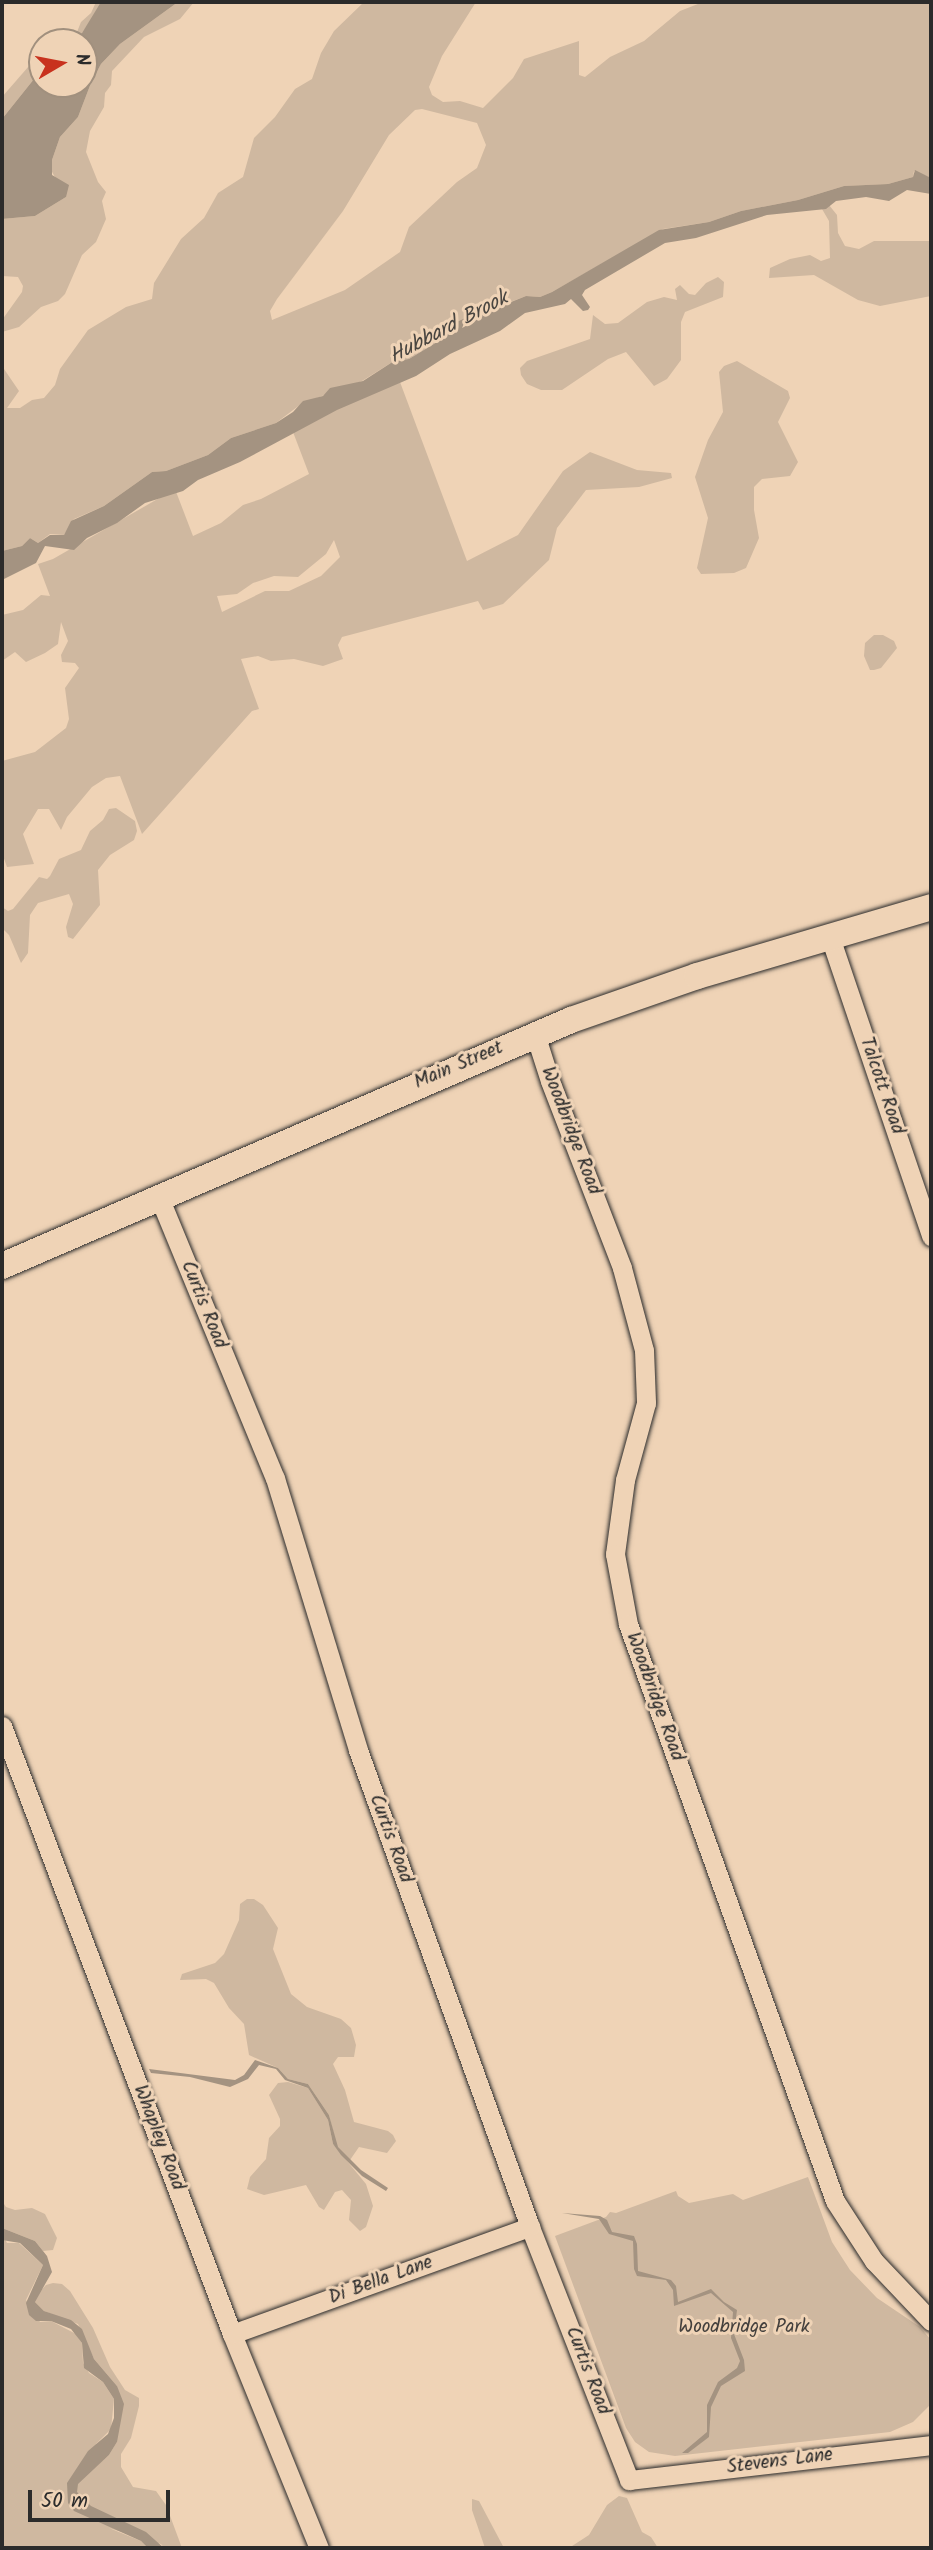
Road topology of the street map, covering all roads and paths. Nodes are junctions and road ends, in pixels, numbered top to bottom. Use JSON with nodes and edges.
{"nodes":[{"id":1,"x":931,"y":907,"type":"edge"},
{"id":2,"x":830,"y":937,"type":"junction"},
{"id":3,"x":535,"y":1034,"type":"junction"},
{"id":4,"x":159,"y":1197,"type":"junction"},
{"id":5,"x":931,"y":1236,"type":"edge"},
{"id":6,"x":2,"y":1266,"type":"edge"},
{"id":7,"x":2,"y":1726,"type":"edge"},
{"id":8,"x":530,"y":2227,"type":"junction"},
{"id":9,"x":931,"y":2321,"type":"edge"},
{"id":10,"x":232,"y":2334,"type":"junction"},
{"id":11,"x":931,"y":2445,"type":"edge"},
{"id":12,"x":629,"y":2480,"type":"joint"},
{"id":13,"x":319,"y":2548,"type":"edge"}],
"edges":[{"from":1,"to":2,"type":"main road","name":"Main Street"},
{"from":2,"to":3,"type":"main road","name":"Main Street"},
{"from":2,"to":5,"type":"street","name":"Talcott Road"},
{"from":3,"to":4,"type":"main road","name":"Main Street"},
{"from":3,"to":9,"type":"street","name":"Woodbridge Road"},
{"from":4,"to":6,"type":"main road","name":"Main Street"},
{"from":4,"to":8,"type":"street","name":"Curtis Road"},
{"from":7,"to":10,"type":"street","name":"Whapley Road"},
{"from":8,"to":10,"type":"street","name":"Di Bella Lane"},
{"from":8,"to":12,"type":"street","name":"Curtis Road"},
{"from":10,"to":13,"type":"street","name":"Whapley Road"},
{"from":11,"to":12,"type":"street","name":"Stevens Lane"}]}
